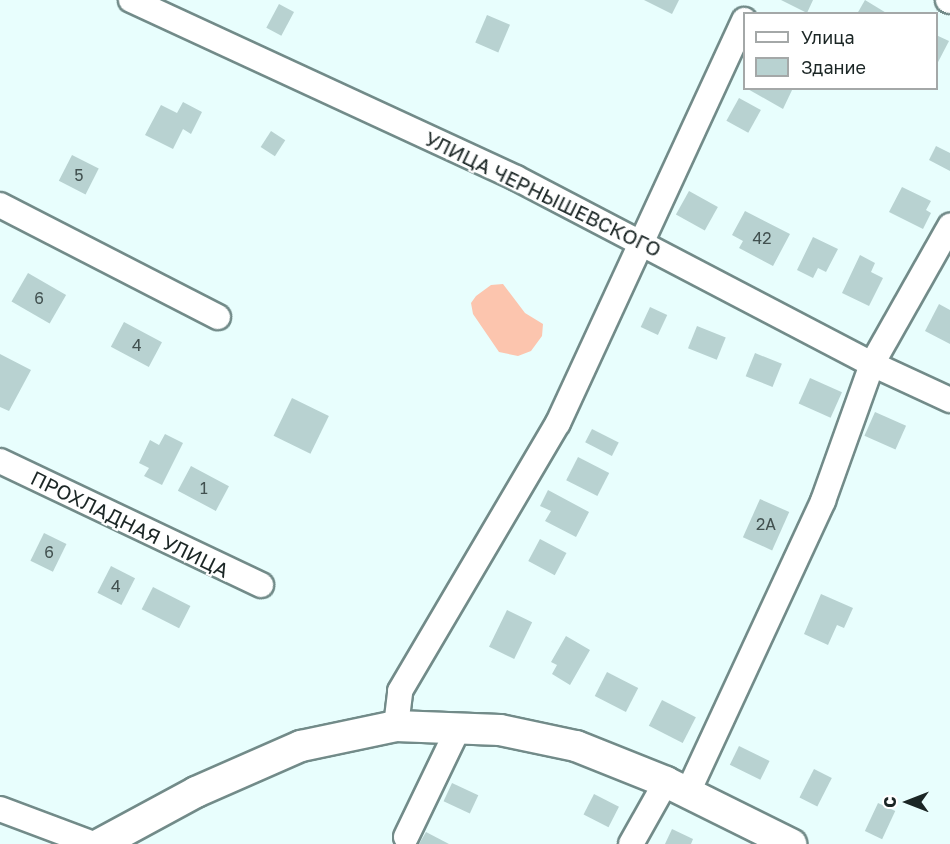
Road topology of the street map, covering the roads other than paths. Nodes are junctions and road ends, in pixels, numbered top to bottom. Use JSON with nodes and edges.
{"nodes":[{"id":1,"x":130,"y":0,"type":"edge"},
{"id":2,"x":743,"y":22,"type":"edge"},
{"id":3,"x":0,"y":205,"type":"edge"},
{"id":4,"x":950,"y":226,"type":"edge"},
{"id":5,"x":639,"y":241,"type":"junction"},
{"id":6,"x":218,"y":317,"type":"dead end"},
{"id":7,"x":872,"y":364,"type":"junction"},
{"id":8,"x":950,"y":400,"type":"edge"},
{"id":9,"x":0,"y":461,"type":"edge"},
{"id":10,"x":261,"y":585,"type":"dead end"},
{"id":11,"x":396,"y":726,"type":"junction"},
{"id":12,"x":458,"y":729,"type":"junction"},
{"id":13,"x":677,"y":787,"type":"junction"},
{"id":14,"x":0,"y":809,"type":"edge"},
{"id":15,"x":406,"y":837,"type":"dead end"},
{"id":16,"x":93,"y":844,"type":"edge"},
{"id":17,"x":100,"y":844,"type":"edge"},
{"id":18,"x":631,"y":844,"type":"edge"},
{"id":19,"x":791,"y":844,"type":"edge"}],
"edges":[{"from":1,"to":5,"type":"street","name":"УЛИЦА ЧЕРНЫШЕВСКОГО"},
{"from":2,"to":5,"type":"street"},
{"from":3,"to":6,"type":"street"},
{"from":4,"to":7,"type":"street"},
{"from":5,"to":7,"type":"street","name":"УЛИЦА ЧЕРНЫШЕВСКОГО"},
{"from":5,"to":11,"type":"street"},
{"from":7,"to":8,"type":"street","name":"УЛИЦА ЧЕРНЫШЕВСКОГО"},
{"from":7,"to":13,"type":"street"},
{"from":9,"to":10,"type":"street","name":"ПРОХЛАДНАЯ УЛИЦА"},
{"from":11,"to":12,"type":"main road"},
{"from":11,"to":17,"type":"main road"},
{"from":12,"to":13,"type":"main road"},
{"from":12,"to":15,"type":"street"},
{"from":13,"to":18,"type":"street"},
{"from":13,"to":19,"type":"main road"},
{"from":14,"to":16,"type":"street"}]}
